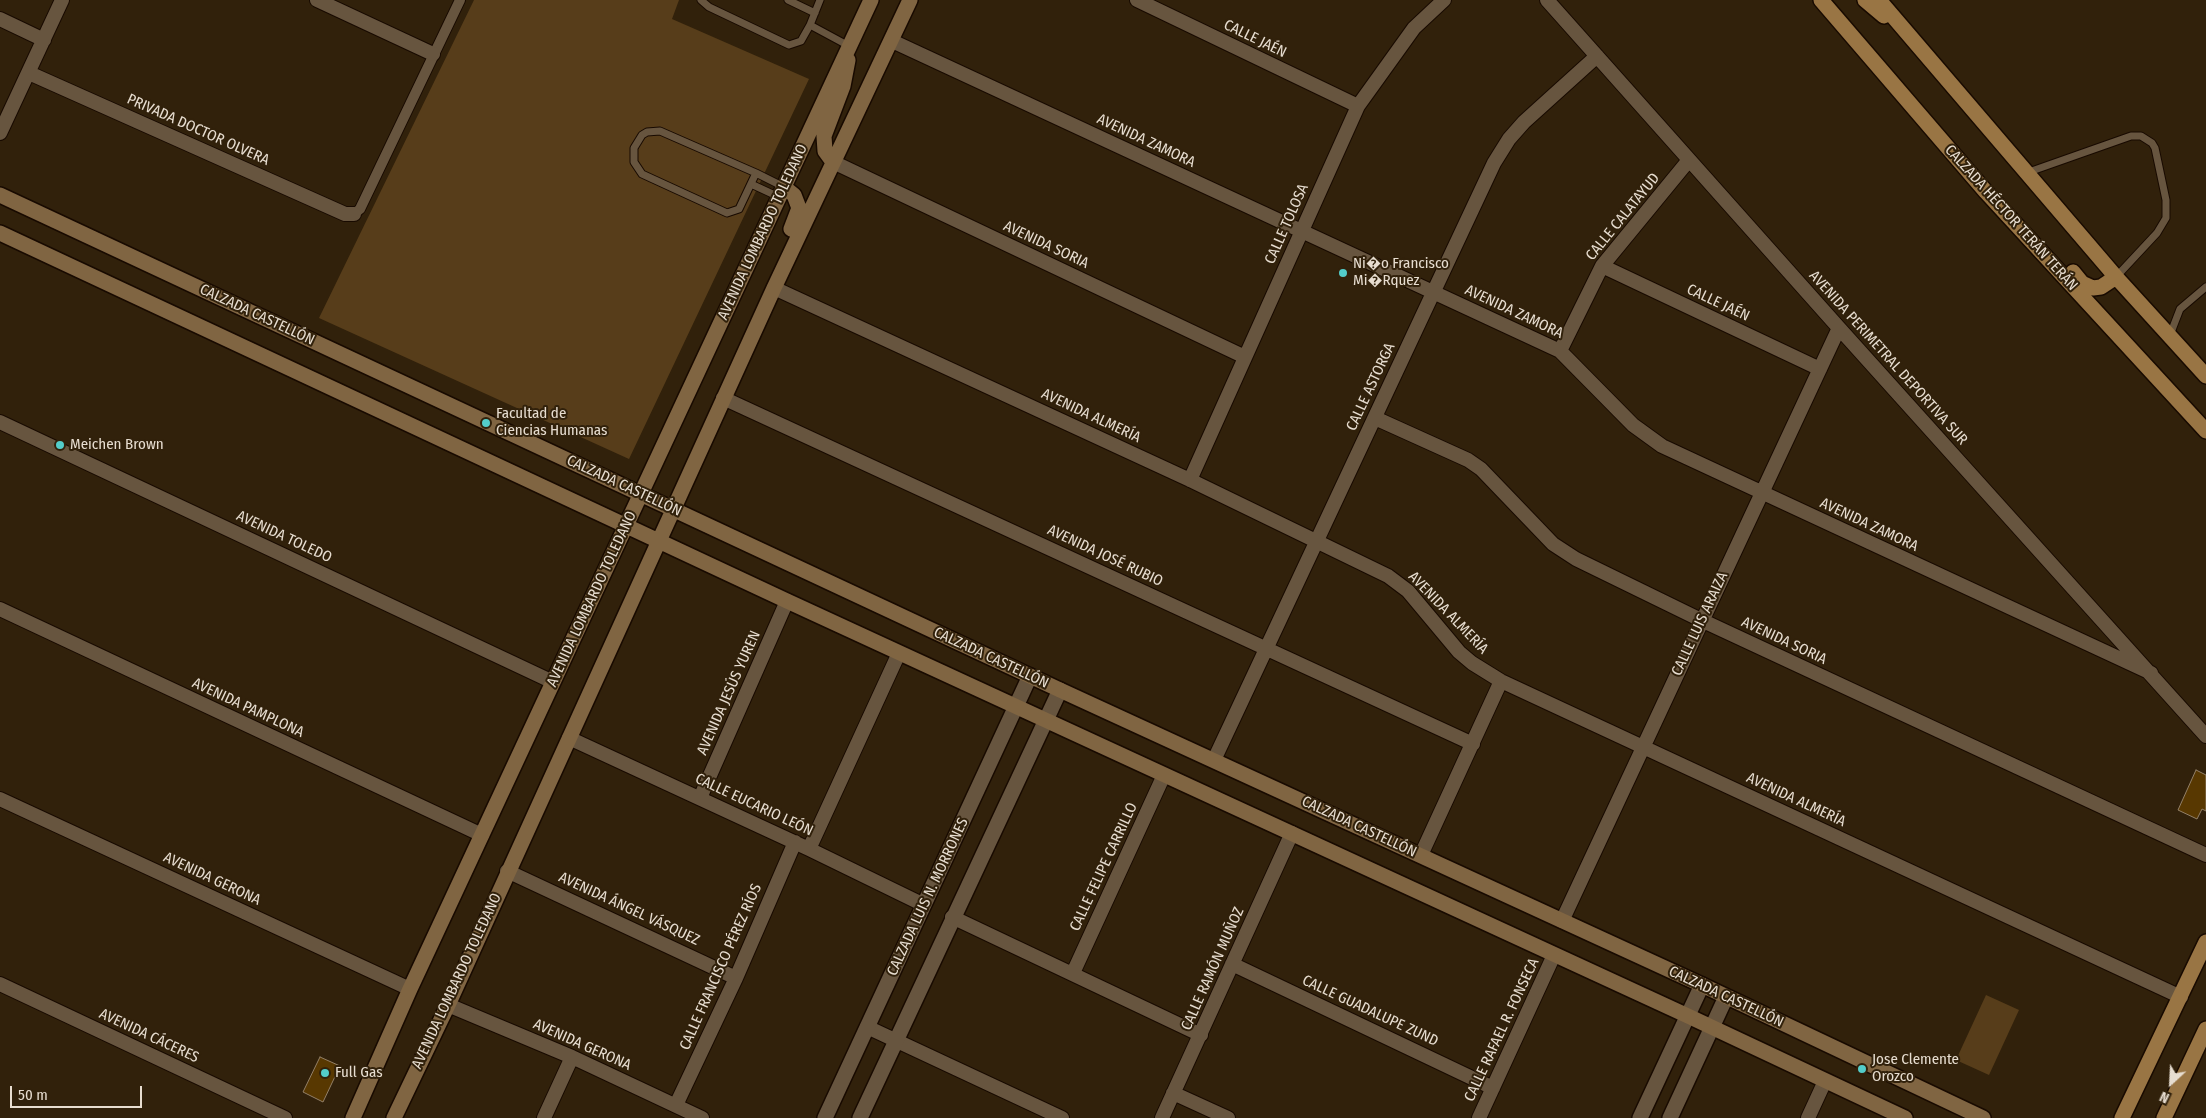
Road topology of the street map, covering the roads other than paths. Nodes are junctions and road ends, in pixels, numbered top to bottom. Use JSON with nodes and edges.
{"nodes":[{"id":1,"x":62,"y":0,"type":"edge"},
{"id":2,"x":318,"y":0,"type":"edge"},
{"id":3,"x":460,"y":0,"type":"edge"},
{"id":4,"x":701,"y":0,"type":"edge"},
{"id":5,"x":788,"y":0,"type":"edge"},
{"id":6,"x":820,"y":0,"type":"edge"},
{"id":7,"x":870,"y":0,"type":"edge"},
{"id":8,"x":910,"y":0,"type":"edge"},
{"id":9,"x":1137,"y":0,"type":"edge"},
{"id":10,"x":1444,"y":0,"type":"edge"},
{"id":11,"x":1547,"y":0,"type":"edge"},
{"id":12,"x":1821,"y":0,"type":"edge"},
{"id":13,"x":1865,"y":0,"type":"edge"},
{"id":14,"x":1879,"y":0,"type":"edge"},
{"id":15,"x":815,"y":13,"type":"junction"},
{"id":16,"x":0,"y":19,"type":"edge"},
{"id":17,"x":810,"y":25,"type":"junction"},
{"id":18,"x":1911,"y":37,"type":"junction"},
{"id":19,"x":44,"y":40,"type":"junction"},
{"id":20,"x":892,"y":41,"type":"junction"},
{"id":21,"x":849,"y":46,"type":"junction"},
{"id":22,"x":433,"y":54,"type":"junction"},
{"id":23,"x":1597,"y":56,"type":"junction"},
{"id":24,"x":29,"y":73,"type":"junction"},
{"id":25,"x":1358,"y":106,"type":"junction"},
{"id":26,"x":0,"y":132,"type":"edge"},
{"id":27,"x":1689,"y":160,"type":"junction"},
{"id":28,"x":833,"y":162,"type":"junction"},
{"id":29,"x":1965,"y":167,"type":"junction"},
{"id":30,"x":756,"y":173,"type":"junction"},
{"id":31,"x":2026,"y":173,"type":"junction"},
{"id":32,"x":752,"y":184,"type":"junction"},
{"id":33,"x":781,"y":192,"type":"junction"},
{"id":34,"x":0,"y":195,"type":"edge"},
{"id":35,"x":354,"y":214,"type":"joint"},
{"id":36,"x":1302,"y":231,"type":"junction"},
{"id":37,"x":0,"y":233,"type":"edge"},
{"id":38,"x":1602,"y":266,"type":"junction"},
{"id":39,"x":2116,"y":278,"type":"junction"},
{"id":40,"x":774,"y":288,"type":"junction"},
{"id":41,"x":2206,"y":288,"type":"edge"},
{"id":42,"x":1433,"y":292,"type":"junction"},
{"id":43,"x":1839,"y":328,"type":"junction"},
{"id":44,"x":2170,"y":337,"type":"junction"},
{"id":45,"x":1560,"y":351,"type":"junction"},
{"id":46,"x":1246,"y":357,"type":"junction"},
{"id":47,"x":1820,"y":369,"type":"junction"},
{"id":48,"x":2206,"y":376,"type":"edge"},
{"id":49,"x":723,"y":398,"type":"junction"},
{"id":50,"x":1375,"y":418,"type":"junction"},
{"id":51,"x":0,"y":422,"type":"edge"},
{"id":52,"x":2206,"y":431,"type":"edge"},
{"id":53,"x":1190,"y":480,"type":"junction"},
{"id":54,"x":641,"y":494,"type":"junction"},
{"id":55,"x":1761,"y":494,"type":"junction"},
{"id":56,"x":674,"y":510,"type":"junction"},
{"id":57,"x":627,"y":526,"type":"junction"},
{"id":58,"x":1317,"y":540,"type":"junction"},
{"id":59,"x":660,"y":541,"type":"junction"},
{"id":60,"x":787,"y":601,"type":"junction"},
{"id":61,"x":0,"y":610,"type":"edge"},
{"id":62,"x":1701,"y":620,"type":"junction"},
{"id":63,"x":1265,"y":648,"type":"junction"},
{"id":64,"x":899,"y":652,"type":"junction"},
{"id":65,"x":2151,"y":673,"type":"junction"},
{"id":66,"x":1030,"y":676,"type":"junction"},
{"id":67,"x":1501,"y":681,"type":"junction"},
{"id":68,"x":553,"y":682,"type":"junction"},
{"id":69,"x":1060,"y":690,"type":"junction"},
{"id":70,"x":1016,"y":706,"type":"junction"},
{"id":71,"x":1045,"y":720,"type":"junction"},
{"id":72,"x":2206,"y":736,"type":"edge"},
{"id":73,"x":569,"y":738,"type":"junction"},
{"id":74,"x":1473,"y":744,"type":"junction"},
{"id":75,"x":1642,"y":747,"type":"junction"},
{"id":76,"x":1214,"y":760,"type":"junction"},
{"id":77,"x":1164,"y":775,"type":"junction"},
{"id":78,"x":700,"y":798,"type":"junction"},
{"id":79,"x":0,"y":799,"type":"edge"},
{"id":80,"x":1292,"y":833,"type":"junction"},
{"id":81,"x":482,"y":835,"type":"junction"},
{"id":82,"x":795,"y":842,"type":"junction"},
{"id":83,"x":809,"y":849,"type":"junction"},
{"id":84,"x":1421,"y":855,"type":"junction"},
{"id":85,"x":2206,"y":855,"type":"edge"},
{"id":86,"x":507,"y":871,"type":"junction"},
{"id":87,"x":924,"y":905,"type":"junction"},
{"id":88,"x":952,"y":917,"type":"junction"},
{"id":89,"x":1562,"y":920,"type":"junction"},
{"id":90,"x":2206,"y":942,"type":"edge"},
{"id":91,"x":1554,"y":955,"type":"junction"},
{"id":92,"x":1232,"y":964,"type":"junction"},
{"id":93,"x":1073,"y":973,"type":"junction"},
{"id":94,"x":736,"y":978,"type":"junction"},
{"id":95,"x":0,"y":984,"type":"edge"},
{"id":96,"x":1702,"y":985,"type":"junction"},
{"id":97,"x":410,"y":989,"type":"junction"},
{"id":98,"x":1726,"y":997,"type":"junction"},
{"id":99,"x":2181,"y":997,"type":"junction"},
{"id":100,"x":448,"y":1005,"type":"junction"},
{"id":101,"x":1688,"y":1016,"type":"junction"},
{"id":102,"x":867,"y":1027,"type":"junction"},
{"id":103,"x":1712,"y":1027,"type":"junction"},
{"id":104,"x":2206,"y":1029,"type":"edge"},
{"id":105,"x":1201,"y":1034,"type":"junction"},
{"id":106,"x":896,"y":1041,"type":"junction"},
{"id":107,"x":572,"y":1057,"type":"junction"},
{"id":108,"x":1825,"y":1081,"type":"junction"},
{"id":109,"x":1493,"y":1088,"type":"junction"},
{"id":110,"x":1174,"y":1093,"type":"junction"},
{"id":111,"x":676,"y":1105,"type":"junction"},
{"id":112,"x":285,"y":1118,"type":"edge"},
{"id":113,"x":353,"y":1118,"type":"edge"},
{"id":114,"x":394,"y":1118,"type":"edge"},
{"id":115,"x":544,"y":1118,"type":"edge"},
{"id":116,"x":702,"y":1118,"type":"edge"},
{"id":117,"x":825,"y":1118,"type":"edge"},
{"id":118,"x":860,"y":1118,"type":"edge"},
{"id":119,"x":1062,"y":1118,"type":"edge"},
{"id":120,"x":1162,"y":1118,"type":"edge"},
{"id":121,"x":1228,"y":1118,"type":"edge"},
{"id":122,"x":1479,"y":1118,"type":"edge"},
{"id":123,"x":1640,"y":1118,"type":"edge"},
{"id":124,"x":1670,"y":1118,"type":"edge"},
{"id":125,"x":1808,"y":1118,"type":"edge"},
{"id":126,"x":1905,"y":1118,"type":"edge"},
{"id":127,"x":1983,"y":1118,"type":"edge"},
{"id":128,"x":2122,"y":1118,"type":"edge"},
{"id":129,"x":2164,"y":1118,"type":"edge"}],
"edges":[{"from":1,"to":19,"type":"street"},
{"from":2,"to":22,"type":"street"},
{"from":3,"to":22,"type":"street"},
{"from":4,"to":17,"type":"lane"},
{"from":5,"to":15,"type":"lane"},
{"from":6,"to":15,"type":"lane"},
{"from":7,"to":21,"type":"main road","name":"AVENIDA LOMBARDO TOLEDANO"},
{"from":8,"to":20,"type":"main road","name":"AVENIDA LOMBARDO TOLEDANO"},
{"from":9,"to":25,"type":"street","name":"CALLE JAÉN"},
{"from":10,"to":25,"type":"street","name":"CALLE TOLOSA"},
{"from":11,"to":23,"type":"street","name":"AVENIDA PERIMETRAL DEPORTIVA SUR"},
{"from":12,"to":29,"type":"main road","name":"CALZADA HÉCTOR TERÁN TERÁN"},
{"from":13,"to":18,"type":"main road"},
{"from":14,"to":18,"type":"main road"},
{"from":15,"to":17,"type":"lane"},
{"from":16,"to":19,"type":"street"},
{"from":17,"to":21,"type":"lane"},
{"from":18,"to":31,"type":"main road"},
{"from":19,"to":24,"type":"street"},
{"from":20,"to":28,"type":"main road","name":"AVENIDA LOMBARDO TOLEDANO"},
{"from":20,"to":36,"type":"street","name":"AVENIDA ZAMORA"},
{"from":21,"to":28,"type":"main road"},
{"from":21,"to":33,"type":"main road","name":"AVENIDA LOMBARDO TOLEDANO"},
{"from":22,"to":35,"type":"street"},
{"from":23,"to":27,"type":"street","name":"AVENIDA PERIMETRAL DEPORTIVA SUR"},
{"from":23,"to":42,"type":"street","name":"CALLE ASTORGA"},
{"from":24,"to":26,"type":"street"},
{"from":24,"to":35,"type":"street","name":"PRIVADA DOCTOR OLVERA"},
{"from":25,"to":36,"type":"street","name":"CALLE TOLOSA"},
{"from":27,"to":38,"type":"street","name":"CALLE CALATAYUD"},
{"from":27,"to":43,"type":"street","name":"AVENIDA PERIMETRAL DEPORTIVA SUR"},
{"from":28,"to":40,"type":"main road","name":"AVENIDA LOMBARDO TOLEDANO"},
{"from":28,"to":46,"type":"street","name":"AVENIDA SORIA"},
{"from":29,"to":39,"type":"main road"},
{"from":29,"to":52,"type":"main road","name":"CALZADA HÉCTOR TERÁN TERÁN"},
{"from":30,"to":32,"type":"lane"},
{"from":30,"to":32,"type":"lane"},
{"from":30,"to":33,"type":"lane"},
{"from":31,"to":39,"type":"main road"},
{"from":31,"to":39,"type":"lane"},
{"from":32,"to":33,"type":"lane"},
{"from":33,"to":40,"type":"main road"},
{"from":33,"to":54,"type":"main road","name":"AVENIDA LOMBARDO TOLEDANO"},
{"from":34,"to":54,"type":"main road","name":"CALZADA CASTELLÓN"},
{"from":36,"to":42,"type":"street","name":"AVENIDA ZAMORA"},
{"from":36,"to":46,"type":"street","name":"CALLE TOLOSA"},
{"from":37,"to":57,"type":"main road"},
{"from":38,"to":45,"type":"street","name":"CALLE CALATAYUD"},
{"from":38,"to":47,"type":"street","name":"CALLE JAÉN"},
{"from":39,"to":44,"type":"main road"},
{"from":40,"to":49,"type":"main road","name":"AVENIDA LOMBARDO TOLEDANO"},
{"from":40,"to":53,"type":"street","name":"AVENIDA ALMERÍA"},
{"from":41,"to":44,"type":"lane"},
{"from":42,"to":45,"type":"street","name":"AVENIDA ZAMORA"},
{"from":42,"to":50,"type":"street","name":"CALLE ASTORGA"},
{"from":43,"to":47,"type":"street","name":"CALLE LUIS ARAIZA"},
{"from":43,"to":65,"type":"street","name":"AVENIDA PERIMETRAL DEPORTIVA SUR"},
{"from":44,"to":48,"type":"main road"},
{"from":45,"to":55,"type":"street","name":"AVENIDA ZAMORA"},
{"from":46,"to":53,"type":"street","name":"CALLE TOLOSA"},
{"from":47,"to":55,"type":"street","name":"CALLE LUIS ARAIZA"},
{"from":49,"to":56,"type":"main road","name":"AVENIDA LOMBARDO TOLEDANO"},
{"from":49,"to":63,"type":"street","name":"AVENIDA JOSÉ RUBIO"},
{"from":50,"to":58,"type":"street","name":"CALLE ASTORGA"},
{"from":50,"to":62,"type":"street","name":"AVENIDA SORIA"},
{"from":51,"to":68,"type":"street","name":"AVENIDA TOLEDO"},
{"from":53,"to":58,"type":"street","name":"AVENIDA ALMERÍA"},
{"from":54,"to":56,"type":"main road","name":"CALZADA CASTELLÓN"},
{"from":54,"to":57,"type":"main road","name":"AVENIDA LOMBARDO TOLEDANO"},
{"from":55,"to":62,"type":"street","name":"CALLE LUIS ARAIZA"},
{"from":55,"to":65,"type":"street","name":"AVENIDA ZAMORA"},
{"from":56,"to":59,"type":"main road","name":"AVENIDA LOMBARDO TOLEDANO"},
{"from":56,"to":66,"type":"main road","name":"CALZADA CASTELLÓN"},
{"from":57,"to":59,"type":"main road"},
{"from":57,"to":68,"type":"main road","name":"AVENIDA LOMBARDO TOLEDANO"},
{"from":58,"to":63,"type":"street","name":"CALLE ASTORGA"},
{"from":58,"to":67,"type":"street","name":"AVENIDA ALMERÍA"},
{"from":59,"to":60,"type":"main road"},
{"from":59,"to":73,"type":"main road","name":"AVENIDA LOMBARDO TOLEDANO"},
{"from":60,"to":64,"type":"main road"},
{"from":60,"to":78,"type":"street","name":"AVENIDA JESÚS YUREN"},
{"from":61,"to":81,"type":"street","name":"AVENIDA PAMPLONA"},
{"from":62,"to":75,"type":"street","name":"CALLE LUIS ARAIZA"},
{"from":62,"to":85,"type":"street","name":"AVENIDA SORIA"},
{"from":63,"to":74,"type":"street","name":"AVENIDA JOSÉ RUBIO"},
{"from":63,"to":76,"type":"street","name":"CALLE ASTORGA"},
{"from":64,"to":70,"type":"main road"},
{"from":64,"to":83,"type":"street"},
{"from":65,"to":72,"type":"street","name":"AVENIDA PERIMETRAL DEPORTIVA SUR"},
{"from":66,"to":69,"type":"main road","name":"CALZADA CASTELLÓN"},
{"from":66,"to":70,"type":"street","name":"CALZADA LUIS N. MORRONES"},
{"from":67,"to":74,"type":"street"},
{"from":67,"to":75,"type":"street","name":"AVENIDA ALMERÍA"},
{"from":68,"to":81,"type":"main road","name":"AVENIDA LOMBARDO TOLEDANO"},
{"from":69,"to":71,"type":"street","name":"CALZADA LUIS N. MORRONES"},
{"from":69,"to":76,"type":"main road","name":"CALZADA CASTELLÓN"},
{"from":70,"to":71,"type":"main road"},
{"from":70,"to":87,"type":"street","name":"CALZADA LUIS N. MORRONES"},
{"from":71,"to":77,"type":"main road"},
{"from":71,"to":88,"type":"street","name":"CALZADA LUIS N. MORRONES"},
{"from":73,"to":78,"type":"street","name":"CALLE EUCARIO LEÓN"},
{"from":73,"to":86,"type":"main road","name":"AVENIDA LOMBARDO TOLEDANO"},
{"from":74,"to":84,"type":"street"},
{"from":75,"to":89,"type":"street","name":"CALLE LUIS ARAIZA"},
{"from":75,"to":99,"type":"street","name":"AVENIDA ALMERÍA"},
{"from":76,"to":84,"type":"main road","name":"CALZADA CASTELLÓN"},
{"from":77,"to":80,"type":"main road"},
{"from":77,"to":93,"type":"street","name":"CALLE FELIPE CARRILLO"},
{"from":78,"to":82,"type":"street","name":"CALLE EUCARIO LEÓN"},
{"from":79,"to":97,"type":"street","name":"AVENIDA GERONA"},
{"from":80,"to":91,"type":"main road"},
{"from":80,"to":92,"type":"street","name":"CALLE RAMÓN MUÑOZ"},
{"from":81,"to":97,"type":"main road","name":"AVENIDA LOMBARDO TOLEDANO"},
{"from":82,"to":83,"type":"street","name":"CALLE EUCARIO LEÓN"},
{"from":82,"to":94,"type":"street","name":"CALLE FRANCISCO PÉREZ RÍOS"},
{"from":83,"to":87,"type":"street","name":"CALLE EUCARIO LEÓN"},
{"from":84,"to":89,"type":"main road","name":"CALZADA CASTELLÓN"},
{"from":86,"to":94,"type":"street","name":"AVENIDA ÁNGEL VÁSQUEZ"},
{"from":86,"to":100,"type":"main road","name":"AVENIDA LOMBARDO TOLEDANO"},
{"from":87,"to":102,"type":"street","name":"CALZADA LUIS N. MORRONES"},
{"from":88,"to":93,"type":"street"},
{"from":88,"to":106,"type":"street","name":"CALZADA LUIS N. MORRONES"},
{"from":89,"to":96,"type":"main road","name":"CALZADA CASTELLÓN"},
{"from":90,"to":99,"type":"main road"},
{"from":91,"to":101,"type":"main road"},
{"from":91,"to":109,"type":"street","name":"CALLE RAFAEL R. FONSECA"},
{"from":92,"to":105,"type":"street","name":"CALLE RAMÓN MUÑOZ"},
{"from":92,"to":109,"type":"street","name":"CALLE GUADALUPE ZUND"},
{"from":93,"to":105,"type":"street"},
{"from":94,"to":111,"type":"street","name":"CALLE FRANCISCO PÉREZ RÍOS"},
{"from":95,"to":112,"type":"street","name":"AVENIDA CÁCERES"},
{"from":96,"to":98,"type":"main road","name":"CALZADA CASTELLÓN"},
{"from":96,"to":101,"type":"street"},
{"from":97,"to":113,"type":"main road","name":"AVENIDA LOMBARDO TOLEDANO"},
{"from":98,"to":103,"type":"street"},
{"from":98,"to":127,"type":"main road","name":"CALZADA CASTELLÓN"},
{"from":99,"to":128,"type":"main road"},
{"from":100,"to":107,"type":"street","name":"AVENIDA GERONA"},
{"from":100,"to":114,"type":"main road","name":"AVENIDA LOMBARDO TOLEDANO"},
{"from":101,"to":103,"type":"main road"},
{"from":101,"to":123,"type":"street"},
{"from":102,"to":106,"type":"street"},
{"from":102,"to":117,"type":"street","name":"CALZADA LUIS N. MORRONES"},
{"from":103,"to":108,"type":"main road"},
{"from":103,"to":124,"type":"street"},
{"from":104,"to":129,"type":"main road"},
{"from":105,"to":110,"type":"street","name":"CALLE RAMÓN MUÑOZ"},
{"from":106,"to":118,"type":"street","name":"CALZADA LUIS N. MORRONES"},
{"from":106,"to":119,"type":"street"},
{"from":107,"to":111,"type":"street","name":"AVENIDA GERONA"},
{"from":107,"to":115,"type":"street"},
{"from":108,"to":125,"type":"street"},
{"from":108,"to":126,"type":"main road"},
{"from":109,"to":122,"type":"street","name":"CALLE RAFAEL R. FONSECA"},
{"from":110,"to":120,"type":"street","name":"CALLE RAMÓN MUÑOZ"},
{"from":110,"to":121,"type":"street"},
{"from":111,"to":116,"type":"street","name":"AVENIDA GERONA"}]}
